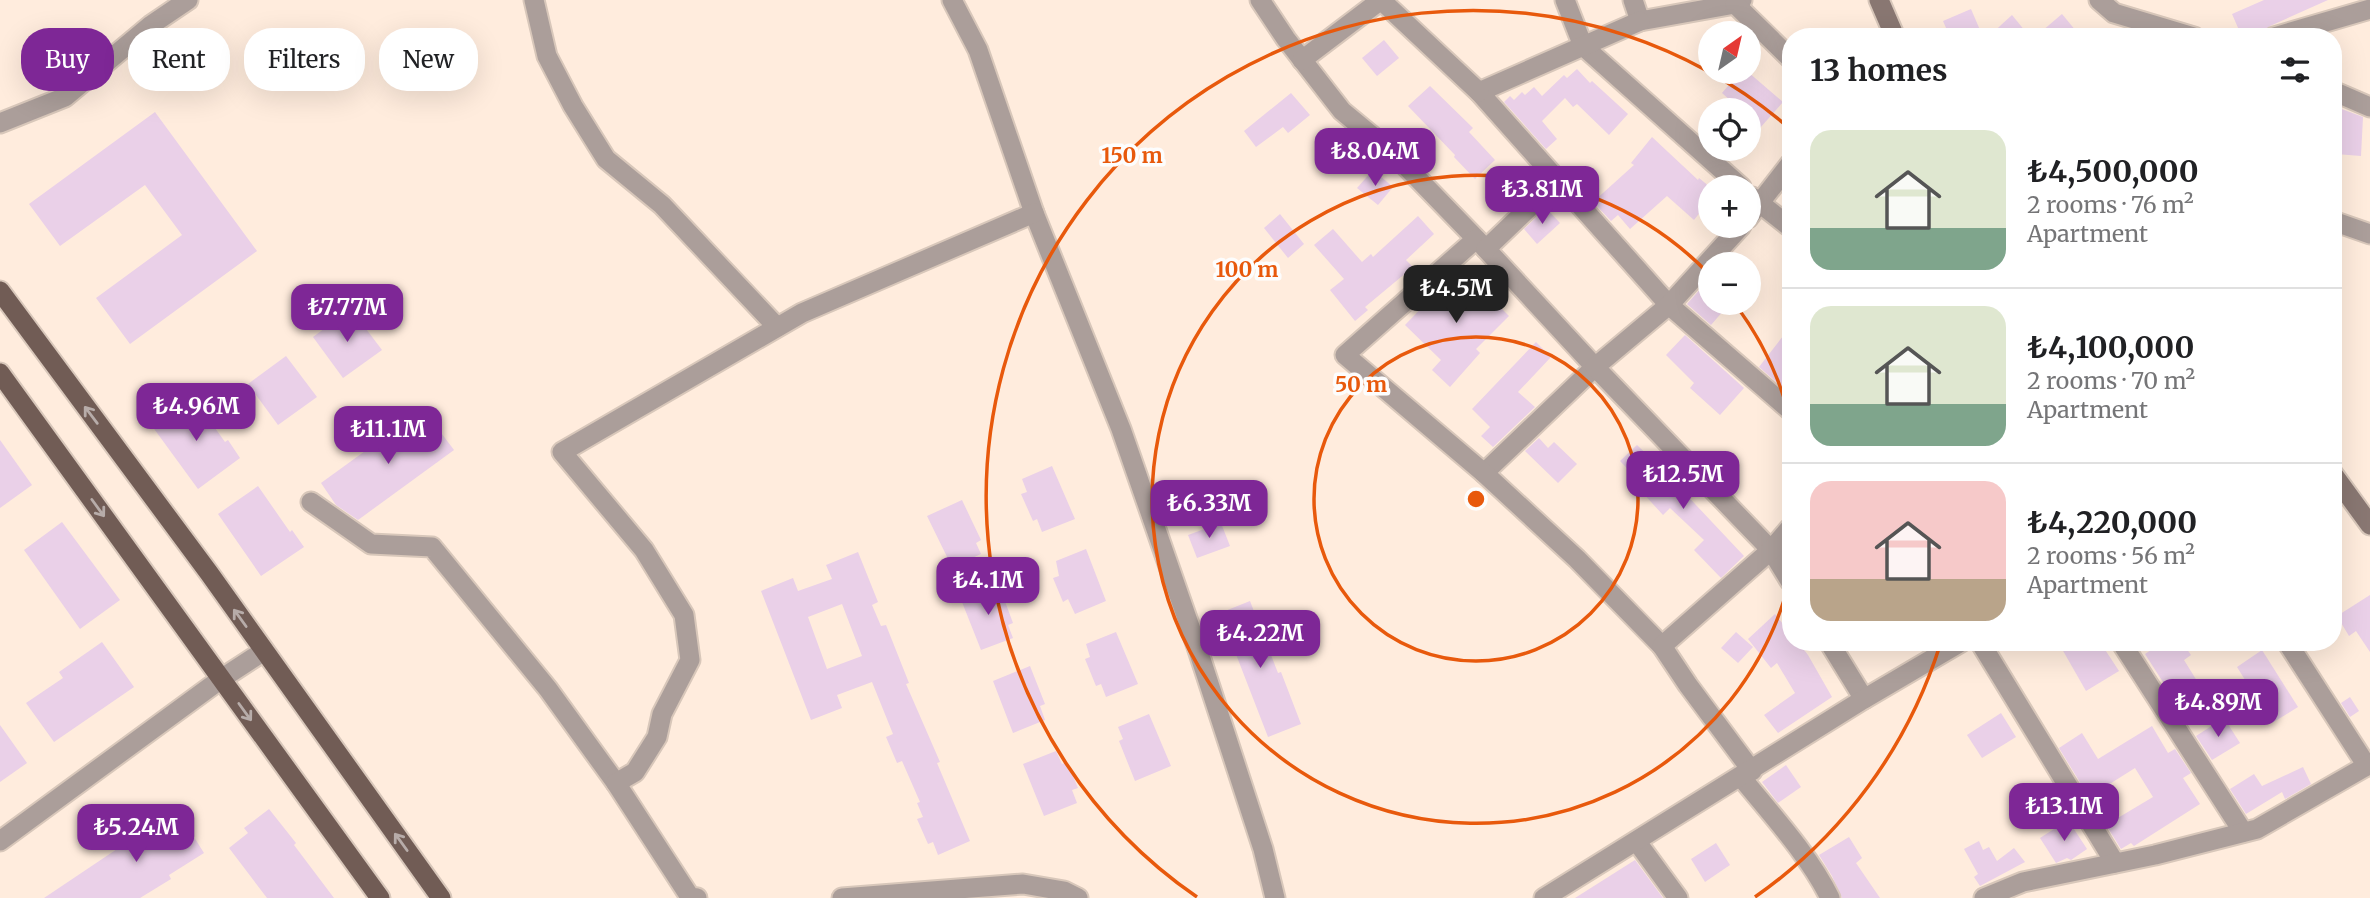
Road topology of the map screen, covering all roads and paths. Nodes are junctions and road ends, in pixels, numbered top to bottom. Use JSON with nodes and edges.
{"nodes":[{"id":1,"x":188,"y":0,"type":"edge"},
{"id":2,"x":534,"y":0,"type":"edge"},
{"id":3,"x":952,"y":0,"type":"edge"},
{"id":4,"x":1260,"y":0,"type":"edge"},
{"id":5,"x":1381,"y":0,"type":"edge"},
{"id":6,"x":1565,"y":0,"type":"edge"},
{"id":7,"x":1633,"y":0,"type":"edge"},
{"id":8,"x":1879,"y":0,"type":"edge"},
{"id":9,"x":2099,"y":0,"type":"edge"},
{"id":10,"x":1738,"y":2,"type":"edge"},
{"id":11,"x":2370,"y":9,"type":"edge"},
{"id":12,"x":1640,"y":21,"type":"junction"},
{"id":13,"x":1891,"y":28,"type":"edge"},
{"id":14,"x":2164,"y":28,"type":"edge"},
{"id":15,"x":2305,"y":28,"type":"edge"},
{"id":16,"x":1583,"y":46,"type":"junction"},
{"id":17,"x":1782,"y":49,"type":"edge"},
{"id":18,"x":1303,"y":60,"type":"junction"},
{"id":19,"x":1479,"y":92,"type":"junction"},
{"id":20,"x":2342,"y":95,"type":"edge"},
{"id":21,"x":2370,"y":107,"type":"edge"},
{"id":22,"x":0,"y":122,"type":"edge"},
{"id":23,"x":1782,"y":173,"type":"edge"},
{"id":24,"x":1728,"y":175,"type":"edge"},
{"id":25,"x":1558,"y":180,"type":"junction"},
{"id":26,"x":1761,"y":195,"type":"edge"},
{"id":27,"x":1761,"y":210,"type":"edge"},
{"id":28,"x":1034,"y":213,"type":"junction"},
{"id":29,"x":1782,"y":223,"type":"edge"},
{"id":30,"x":2342,"y":224,"type":"edge"},
{"id":31,"x":2370,"y":234,"type":"edge"},
{"id":32,"x":1730,"y":238,"type":"edge"},
{"id":33,"x":1481,"y":244,"type":"junction"},
{"id":34,"x":0,"y":291,"type":"edge"},
{"id":35,"x":1670,"y":306,"type":"junction"},
{"id":36,"x":777,"y":327,"type":"junction"},
{"id":37,"x":1595,"y":368,"type":"junction"},
{"id":38,"x":0,"y":373,"type":"edge"},
{"id":39,"x":1782,"y":403,"type":"edge"},
{"id":40,"x":1484,"y":473,"type":"junction"},
{"id":41,"x":2342,"y":486,"type":"edge"},
{"id":42,"x":312,"y":502,"type":"dead end"},
{"id":43,"x":2369,"y":522,"type":"edge"},
{"id":44,"x":1782,"y":537,"type":"edge"},
{"id":45,"x":1771,"y":550,"type":"junction"},
{"id":46,"x":1782,"y":568,"type":"edge"},
{"id":47,"x":1662,"y":646,"type":"junction"},
{"id":48,"x":264,"y":651,"type":"junction"},
{"id":49,"x":1835,"y":651,"type":"edge"},
{"id":50,"x":1946,"y":651,"type":"edge"},
{"id":51,"x":1985,"y":651,"type":"edge"},
{"id":52,"x":2127,"y":651,"type":"edge"},
{"id":53,"x":2293,"y":651,"type":"edge"},
{"id":54,"x":221,"y":679,"type":"junction"},
{"id":55,"x":1864,"y":699,"type":"junction"},
{"id":56,"x":2369,"y":765,"type":"edge"},
{"id":57,"x":1746,"y":774,"type":"junction"},
{"id":58,"x":616,"y":783,"type":"junction"},
{"id":59,"x":2243,"y":832,"type":"junction"},
{"id":60,"x":0,"y":841,"type":"edge"},
{"id":61,"x":1637,"y":842,"type":"junction"},
{"id":62,"x":2115,"y":863,"type":"junction"},
{"id":63,"x":380,"y":898,"type":"edge"},
{"id":64,"x":441,"y":898,"type":"edge"},
{"id":65,"x":696,"y":898,"type":"edge"},
{"id":66,"x":842,"y":898,"type":"edge"},
{"id":67,"x":1079,"y":898,"type":"edge"},
{"id":68,"x":1275,"y":898,"type":"edge"},
{"id":69,"x":1544,"y":898,"type":"edge"},
{"id":70,"x":1678,"y":898,"type":"edge"},
{"id":71,"x":1830,"y":898,"type":"edge"},
{"id":72,"x":1984,"y":898,"type":"edge"}],
"edges":[{"from":1,"to":22,"type":"street"},
{"from":2,"to":36,"type":"street"},
{"from":3,"to":28,"type":"street"},
{"from":4,"to":18,"type":"street"},
{"from":5,"to":18,"type":"street"},
{"from":5,"to":19,"type":"street"},
{"from":6,"to":16,"type":"street"},
{"from":7,"to":12,"type":"street"},
{"from":8,"to":13,"type":"main road"},
{"from":9,"to":14,"type":"street"},
{"from":10,"to":12,"type":"street"},
{"from":10,"to":17,"type":"street"},
{"from":11,"to":15,"type":"street"},
{"from":12,"to":16,"type":"street"},
{"from":16,"to":19,"type":"street"},
{"from":16,"to":24,"type":"street"},
{"from":18,"to":33,"type":"street"},
{"from":19,"to":25,"type":"street"},
{"from":20,"to":21,"type":"street"},
{"from":23,"to":26,"type":"street"},
{"from":25,"to":33,"type":"street"},
{"from":25,"to":35,"type":"street"},
{"from":27,"to":29,"type":"street"},
{"from":28,"to":36,"type":"street"},
{"from":28,"to":68,"type":"street"},
{"from":30,"to":31,"type":"street"},
{"from":32,"to":35,"type":"street"},
{"from":33,"to":37,"type":"street"},
{"from":33,"to":40,"type":"street"},
{"from":48,"to":34,"type":"main road","one_way":true},
{"from":35,"to":37,"type":"street"},
{"from":35,"to":39,"type":"street"},
{"from":36,"to":58,"type":"street"},
{"from":37,"to":40,"type":"street"},
{"from":37,"to":45,"type":"street"},
{"from":38,"to":54,"type":"main road","one_way":true},
{"from":40,"to":47,"type":"street"},
{"from":41,"to":43,"type":"main road"},
{"from":42,"to":58,"type":"street"},
{"from":44,"to":45,"type":"street"},
{"from":45,"to":46,"type":"street"},
{"from":45,"to":47,"type":"street"},
{"from":47,"to":57,"type":"street"},
{"from":48,"to":54,"type":"street"},
{"from":64,"to":48,"type":"main road","one_way":true},
{"from":49,"to":55,"type":"street"},
{"from":50,"to":55,"type":"street"},
{"from":51,"to":62,"type":"street"},
{"from":52,"to":59,"type":"street"},
{"from":53,"to":56,"type":"street"},
{"from":54,"to":60,"type":"street"},
{"from":54,"to":63,"type":"main road","one_way":true},
{"from":55,"to":57,"type":"street"},
{"from":56,"to":59,"type":"street"},
{"from":57,"to":61,"type":"street"},
{"from":57,"to":71,"type":"street"},
{"from":58,"to":65,"type":"street"},
{"from":59,"to":62,"type":"street"},
{"from":61,"to":69,"type":"street"},
{"from":61,"to":70,"type":"street"},
{"from":62,"to":72,"type":"street"},
{"from":66,"to":67,"type":"street"}]}
